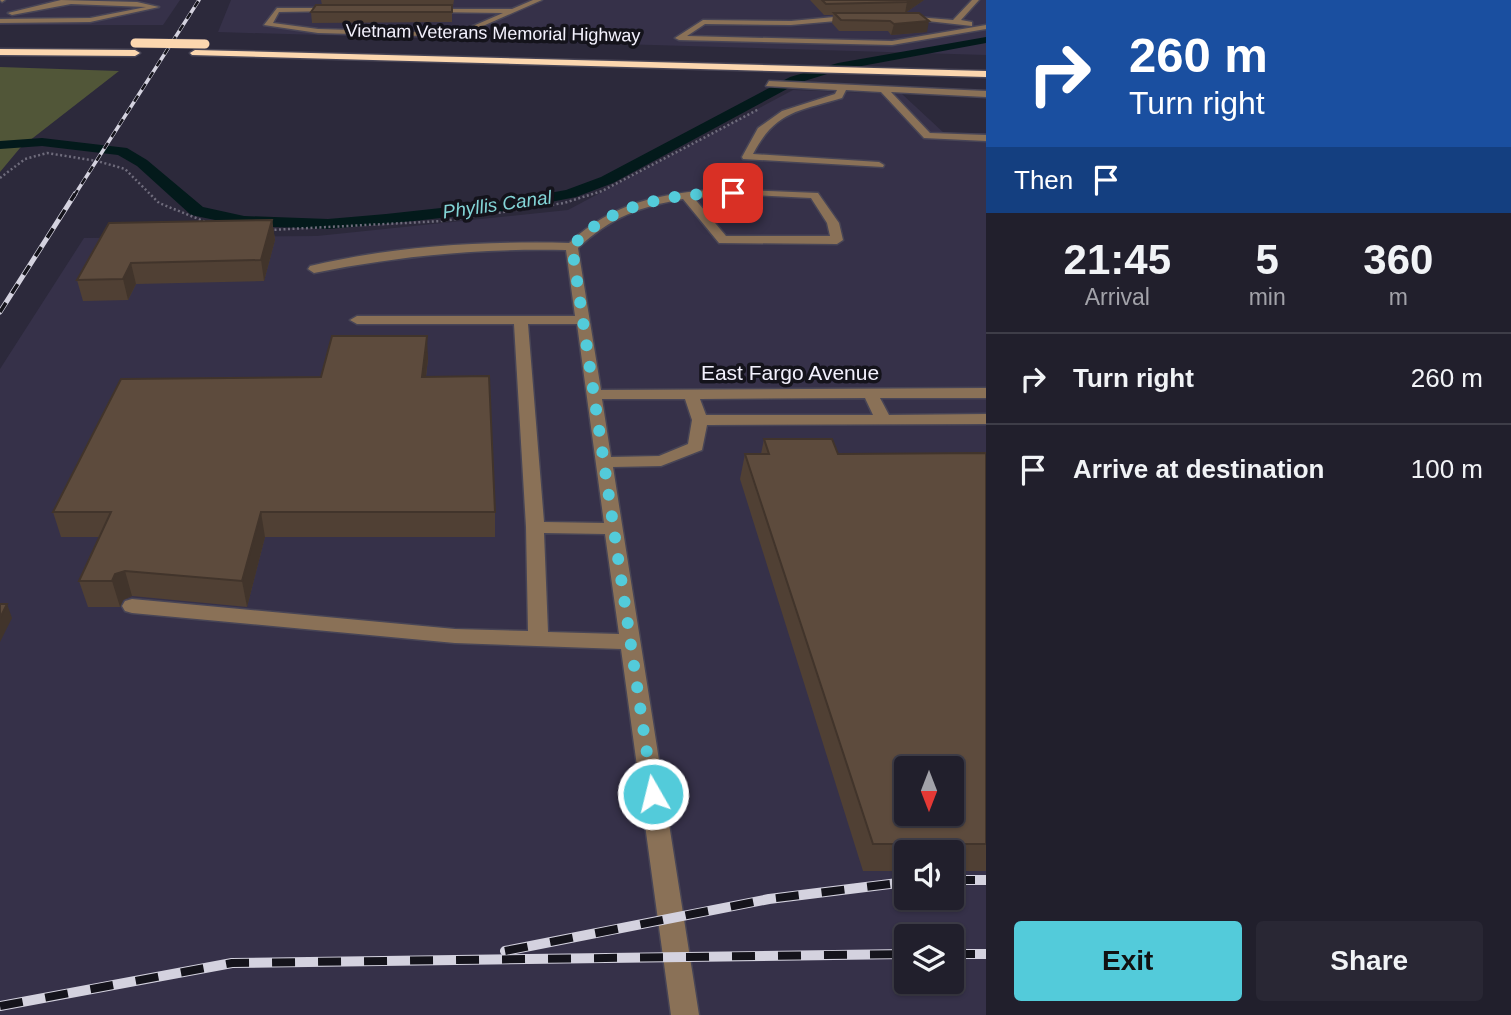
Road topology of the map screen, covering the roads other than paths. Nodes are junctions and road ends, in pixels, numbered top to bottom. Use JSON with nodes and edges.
{"nodes":[{"id":1,"x":43,"y":0,"type":"edge"},
{"id":2,"x":328,"y":0,"type":"edge"},
{"id":3,"x":539,"y":0,"type":"edge"},
{"id":4,"x":976,"y":0,"type":"edge"},
{"id":5,"x":67,"y":1,"type":"edge"},
{"id":6,"x":102,"y":3,"type":"junction"},
{"id":7,"x":442,"y":3,"type":"edge"},
{"id":8,"x":468,"y":3,"type":"edge"},
{"id":9,"x":497,"y":3,"type":"edge"},
{"id":10,"x":523,"y":6,"type":"junction"},
{"id":11,"x":0,"y":8,"type":"edge"},
{"id":12,"x":512,"y":11,"type":"junction"},
{"id":13,"x":0,"y":16,"type":"edge"},
{"id":14,"x":870,"y":17,"type":"edge"},
{"id":15,"x":893,"y":17,"type":"edge"},
{"id":16,"x":0,"y":21,"type":"edge"},
{"id":17,"x":17,"y":21,"type":"junction"},
{"id":18,"x":814,"y":22,"type":"junction"},
{"id":19,"x":957,"y":23,"type":"junction"},
{"id":20,"x":986,"y":26,"type":"edge"},
{"id":21,"x":836,"y":42,"type":"junction"},
{"id":22,"x":0,"y":43,"type":"edge"},
{"id":23,"x":135,"y":48,"type":"junction"},
{"id":24,"x":0,"y":52,"type":"edge"},
{"id":25,"x":856,"y":59,"type":"dead end"},
{"id":26,"x":608,"y":63,"type":"junction"},
{"id":27,"x":986,"y":74,"type":"edge"},
{"id":28,"x":986,"y":80,"type":"edge"},
{"id":29,"x":769,"y":84,"type":"dead end"},
{"id":30,"x":843,"y":87,"type":"junction"},
{"id":31,"x":882,"y":89,"type":"junction"},
{"id":32,"x":986,"y":94,"type":"edge"},
{"id":33,"x":986,"y":138,"type":"edge"},
{"id":34,"x":879,"y":165,"type":"dead end"},
{"id":35,"x":687,"y":196,"type":"junction"},
{"id":36,"x":572,"y":247,"type":"junction"},
{"id":37,"x":314,"y":270,"type":"dead end"},
{"id":38,"x":357,"y":320,"type":"dead end"},
{"id":39,"x":522,"y":320,"type":"junction"},
{"id":40,"x":583,"y":320,"type":"junction"},
{"id":41,"x":986,"y":393,"type":"edge"},
{"id":42,"x":594,"y":394,"type":"junction"},
{"id":43,"x":691,"y":394,"type":"junction"},
{"id":44,"x":871,"y":394,"type":"junction"},
{"id":45,"x":986,"y":419,"type":"edge"},
{"id":46,"x":883,"y":420,"type":"junction"},
{"id":47,"x":700,"y":421,"type":"junction"},
{"id":48,"x":604,"y":462,"type":"junction"},
{"id":49,"x":535,"y":527,"type":"junction"},
{"id":50,"x":613,"y":529,"type":"junction"},
{"id":51,"x":132,"y":606,"type":"dead end"},
{"id":52,"x":538,"y":639,"type":"junction"},
{"id":53,"x":630,"y":642,"type":"junction"},
{"id":54,"x":685,"y":1015,"type":"edge"}],
"edges":[{"from":1,"to":11,"type":"street"},
{"from":2,"to":12,"type":"street"},
{"from":3,"to":10,"type":"street"},
{"from":4,"to":19,"type":"street"},
{"from":5,"to":6,"type":"street"},
{"from":5,"to":13,"type":"street"},
{"from":6,"to":17,"type":"street"},
{"from":6,"to":17,"type":"street"},
{"from":7,"to":8,"type":"street"},
{"from":7,"to":12,"type":"street"},
{"from":8,"to":9,"type":"street"},
{"from":9,"to":10,"type":"street"},
{"from":10,"to":12,"type":"street"},
{"from":14,"to":18,"type":"street"},
{"from":15,"to":19,"type":"street"},
{"from":16,"to":17,"type":"street"},
{"from":18,"to":21,"type":"street"},
{"from":18,"to":21,"type":"street"},
{"from":19,"to":20,"type":"street"},
{"from":20,"to":21,"type":"street"},
{"from":22,"to":23,"type":"highway","name":"Vietnam Veterans Memorial Highway"},
{"from":23,"to":24,"type":"highway","name":"Vietnam Veterans Memorial Highway"},
{"from":23,"to":25,"type":"highway","name":"Vietnam Veterans Memorial Highway","bridge":true},
{"from":23,"to":26,"type":"highway","name":"Vietnam Veterans Memorial Highway"},
{"from":26,"to":27,"type":"highway"},
{"from":26,"to":28,"type":"highway"},
{"from":29,"to":30,"type":"street"},
{"from":30,"to":31,"type":"street"},
{"from":30,"to":34,"type":"street"},
{"from":31,"to":32,"type":"street"},
{"from":31,"to":33,"type":"street"},
{"from":35,"to":35,"type":"street"},
{"from":35,"to":36,"type":"street"},
{"from":36,"to":37,"type":"street"},
{"from":36,"to":40,"type":"street"},
{"from":38,"to":39,"type":"street"},
{"from":39,"to":40,"type":"street"},
{"from":39,"to":49,"type":"street"},
{"from":40,"to":42,"type":"street"},
{"from":41,"to":44,"type":"street","name":"East Fargo Avenue"},
{"from":42,"to":43,"type":"street","name":"East Fargo Avenue"},
{"from":42,"to":48,"type":"street"},
{"from":43,"to":44,"type":"street","name":"East Fargo Avenue"},
{"from":43,"to":47,"type":"street"},
{"from":44,"to":46,"type":"street"},
{"from":45,"to":46,"type":"street"},
{"from":46,"to":47,"type":"street"},
{"from":47,"to":48,"type":"street"},
{"from":48,"to":50,"type":"street"},
{"from":49,"to":50,"type":"street"},
{"from":49,"to":52,"type":"street"},
{"from":50,"to":53,"type":"street"},
{"from":51,"to":52,"type":"street"},
{"from":52,"to":53,"type":"street"},
{"from":53,"to":54,"type":"street"}]}
